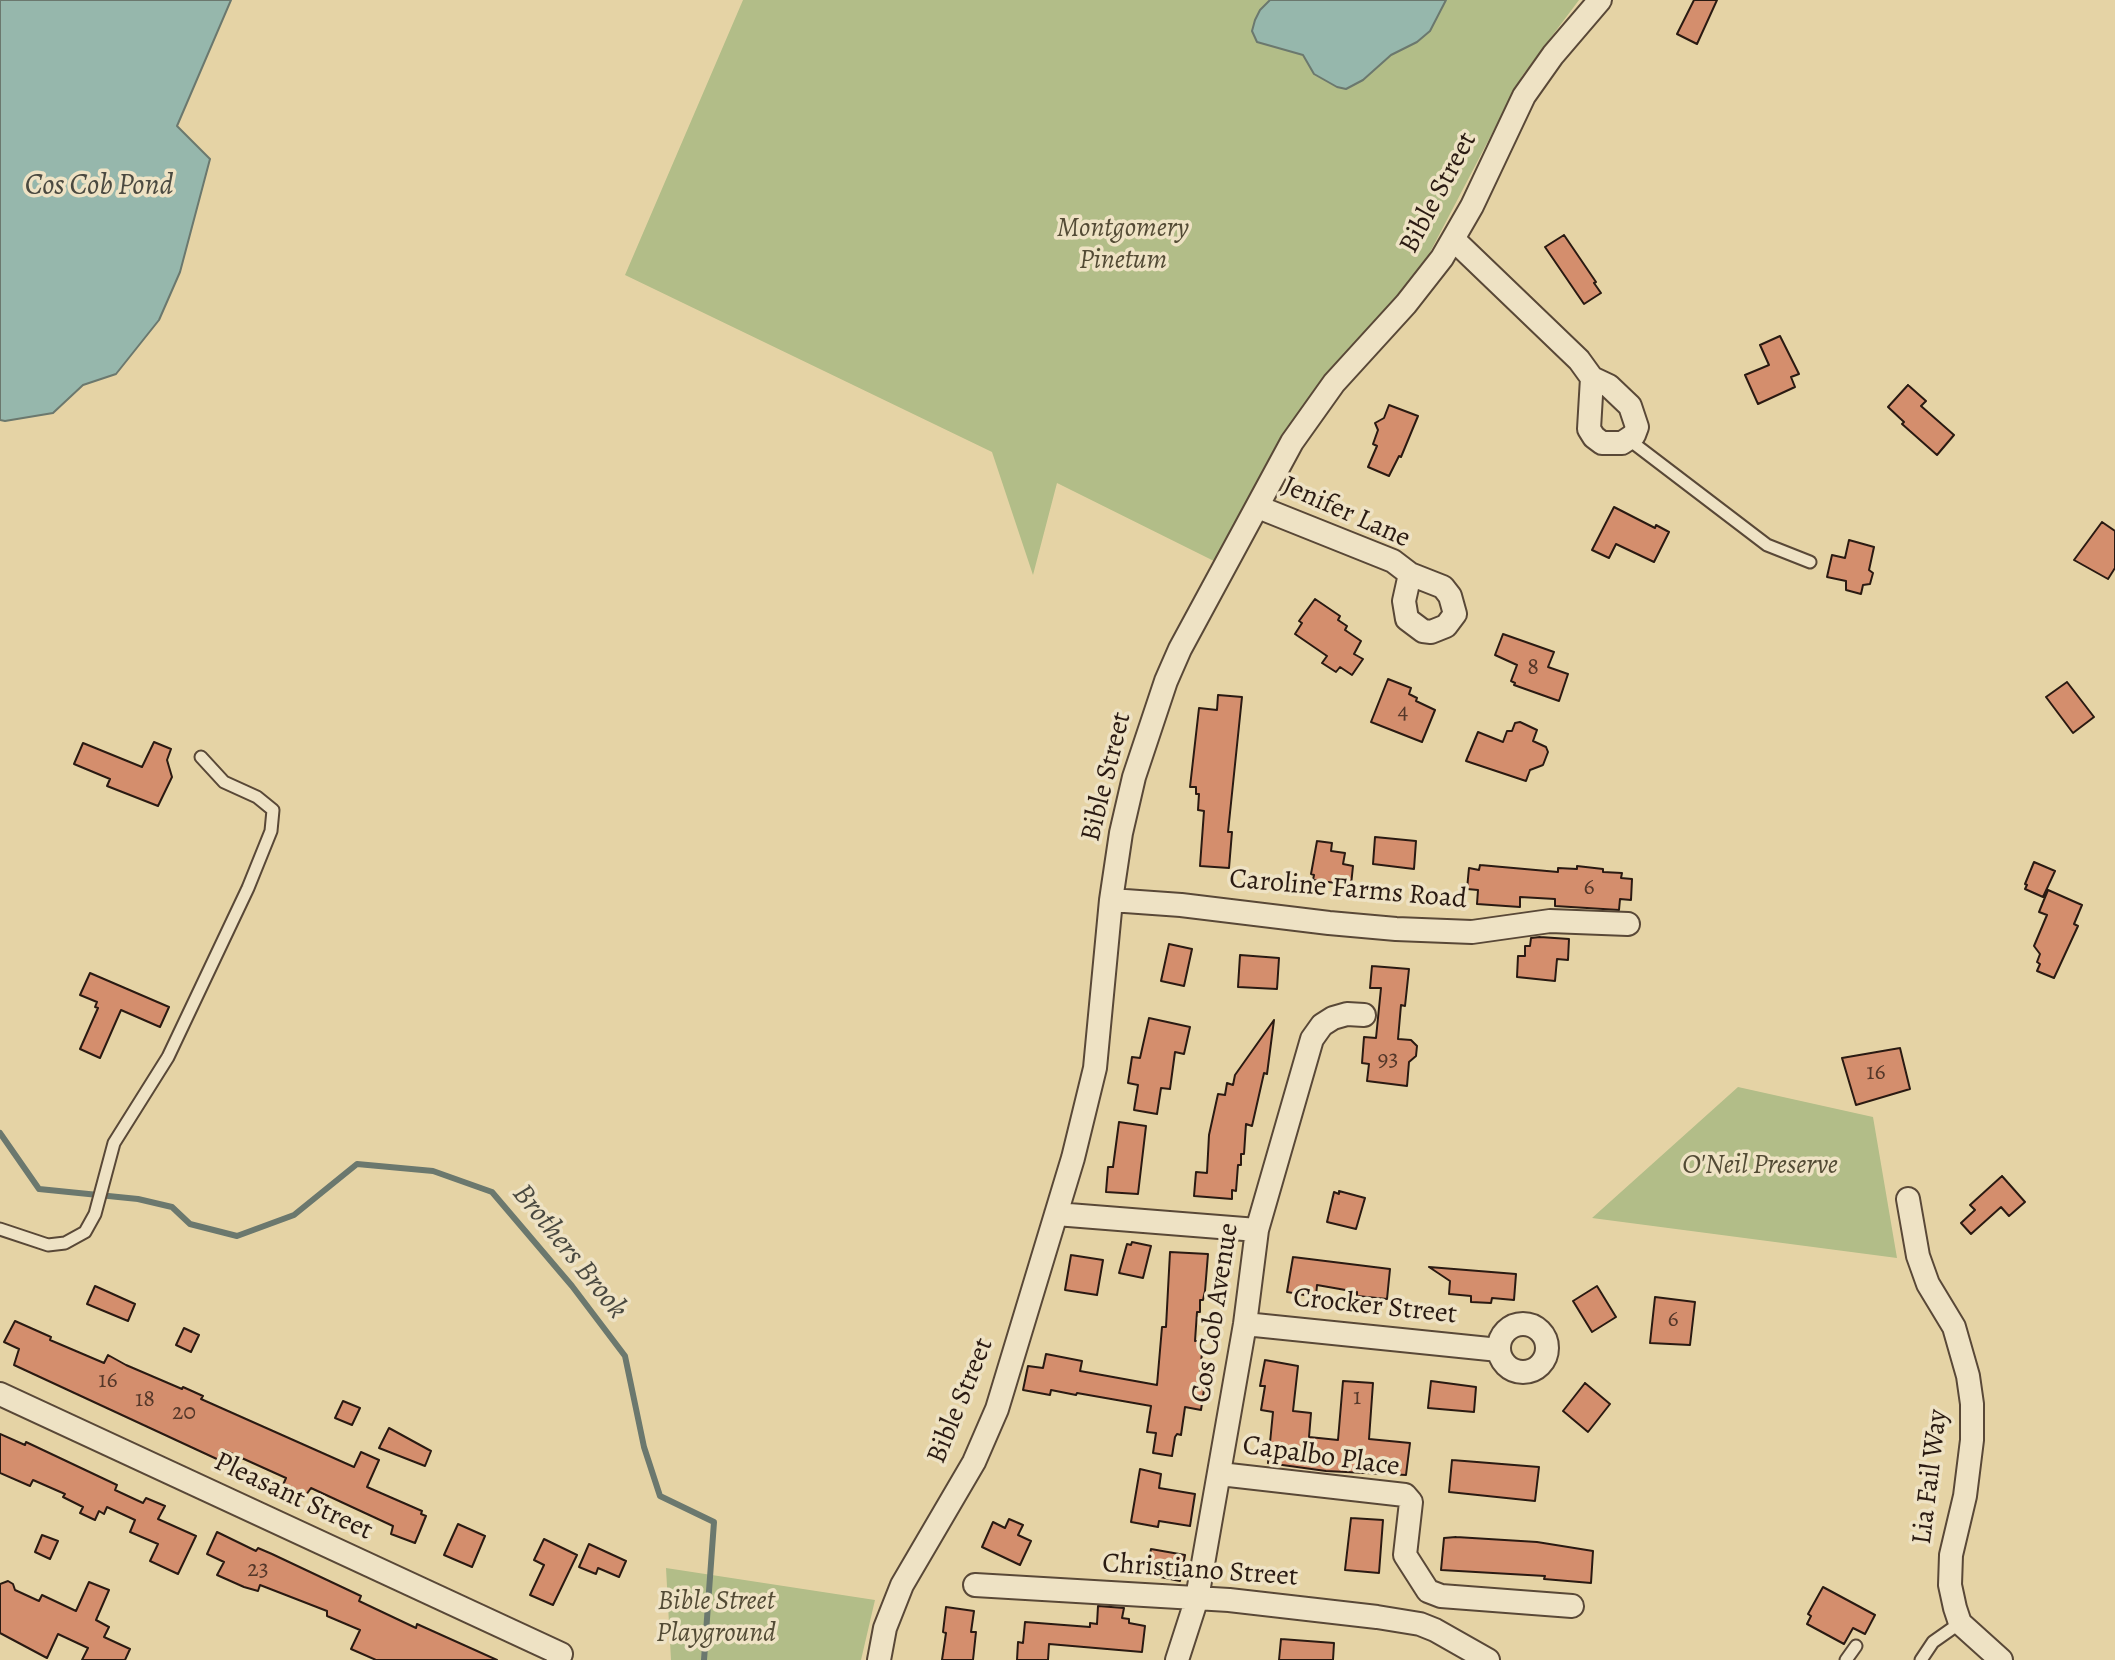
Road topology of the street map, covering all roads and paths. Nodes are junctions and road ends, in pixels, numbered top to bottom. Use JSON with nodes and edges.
{"nodes":[{"id":1,"x":1600,"y":0,"type":"edge"},
{"id":2,"x":1453,"y":239,"type":"junction"},
{"id":3,"x":1592,"y":378,"type":"junction"},
{"id":4,"x":1628,"y":439,"type":"junction"},
{"id":5,"x":1258,"y":507,"type":"junction"},
{"id":6,"x":1810,"y":562,"type":"dead end"},
{"id":7,"x":1410,"y":574,"type":"dead end"},
{"id":8,"x":201,"y":757,"type":"dead end"},
{"id":9,"x":1111,"y":900,"type":"junction"},
{"id":10,"x":1628,"y":924,"type":"dead end"},
{"id":11,"x":1364,"y":1015,"type":"dead end"},
{"id":12,"x":1908,"y":1199,"type":"dead end"},
{"id":13,"x":1056,"y":1214,"type":"junction"},
{"id":14,"x":0,"y":1229,"type":"edge"},
{"id":15,"x":1257,"y":1230,"type":"junction"},
{"id":16,"x":1245,"y":1324,"type":"junction"},
{"id":17,"x":1499,"y":1350,"type":"dead end"},
{"id":18,"x":0,"y":1394,"type":"edge"},
{"id":19,"x":1220,"y":1474,"type":"junction"},
{"id":20,"x":975,"y":1585,"type":"dead end"},
{"id":21,"x":1197,"y":1598,"type":"junction"},
{"id":22,"x":1572,"y":1606,"type":"dead end"},
{"id":23,"x":1960,"y":1623,"type":"junction"},
{"id":24,"x":1856,"y":1646,"type":"dead end"},
{"id":25,"x":560,"y":1657,"type":"edge"},
{"id":26,"x":879,"y":1660,"type":"edge"},
{"id":27,"x":1177,"y":1660,"type":"edge"},
{"id":28,"x":1488,"y":1660,"type":"edge"},
{"id":29,"x":1846,"y":1660,"type":"edge"},
{"id":30,"x":1921,"y":1660,"type":"edge"},
{"id":31,"x":2001,"y":1660,"type":"edge"}],
"edges":[{"from":1,"to":2,"type":"street","name":"Bible Street"},
{"from":2,"to":3,"type":"street"},
{"from":2,"to":5,"type":"street","name":"Bible Street"},
{"from":3,"to":4,"type":"street"},
{"from":3,"to":4,"type":"street"},
{"from":4,"to":6,"type":"lane"},
{"from":5,"to":7,"type":"street","name":"Jenifer Lane"},
{"from":5,"to":9,"type":"street","name":"Bible Street"},
{"from":8,"to":14,"type":"lane"},
{"from":9,"to":10,"type":"street","name":"Caroline Farms Road"},
{"from":9,"to":13,"type":"street","name":"Bible Street"},
{"from":11,"to":15,"type":"street","name":"Cos Cob Avenue"},
{"from":12,"to":23,"type":"street","name":"Lia Fail Way"},
{"from":13,"to":15,"type":"street"},
{"from":13,"to":26,"type":"street","name":"Bible Street"},
{"from":15,"to":16,"type":"street","name":"Cos Cob Avenue"},
{"from":16,"to":17,"type":"street","name":"Crocker Street"},
{"from":16,"to":19,"type":"street","name":"Cos Cob Avenue"},
{"from":18,"to":25,"type":"street","name":"Pleasant Street"},
{"from":19,"to":21,"type":"street","name":"Cos Cob Avenue"},
{"from":19,"to":22,"type":"street","name":"Capalbo Place"},
{"from":20,"to":21,"type":"street","name":"Christiano Street"},
{"from":21,"to":27,"type":"street","name":"Cos Cob Avenue"},
{"from":21,"to":28,"type":"street","name":"Christiano Street"},
{"from":23,"to":30,"type":"lane"},
{"from":23,"to":31,"type":"street"},
{"from":24,"to":29,"type":"lane"}]}
